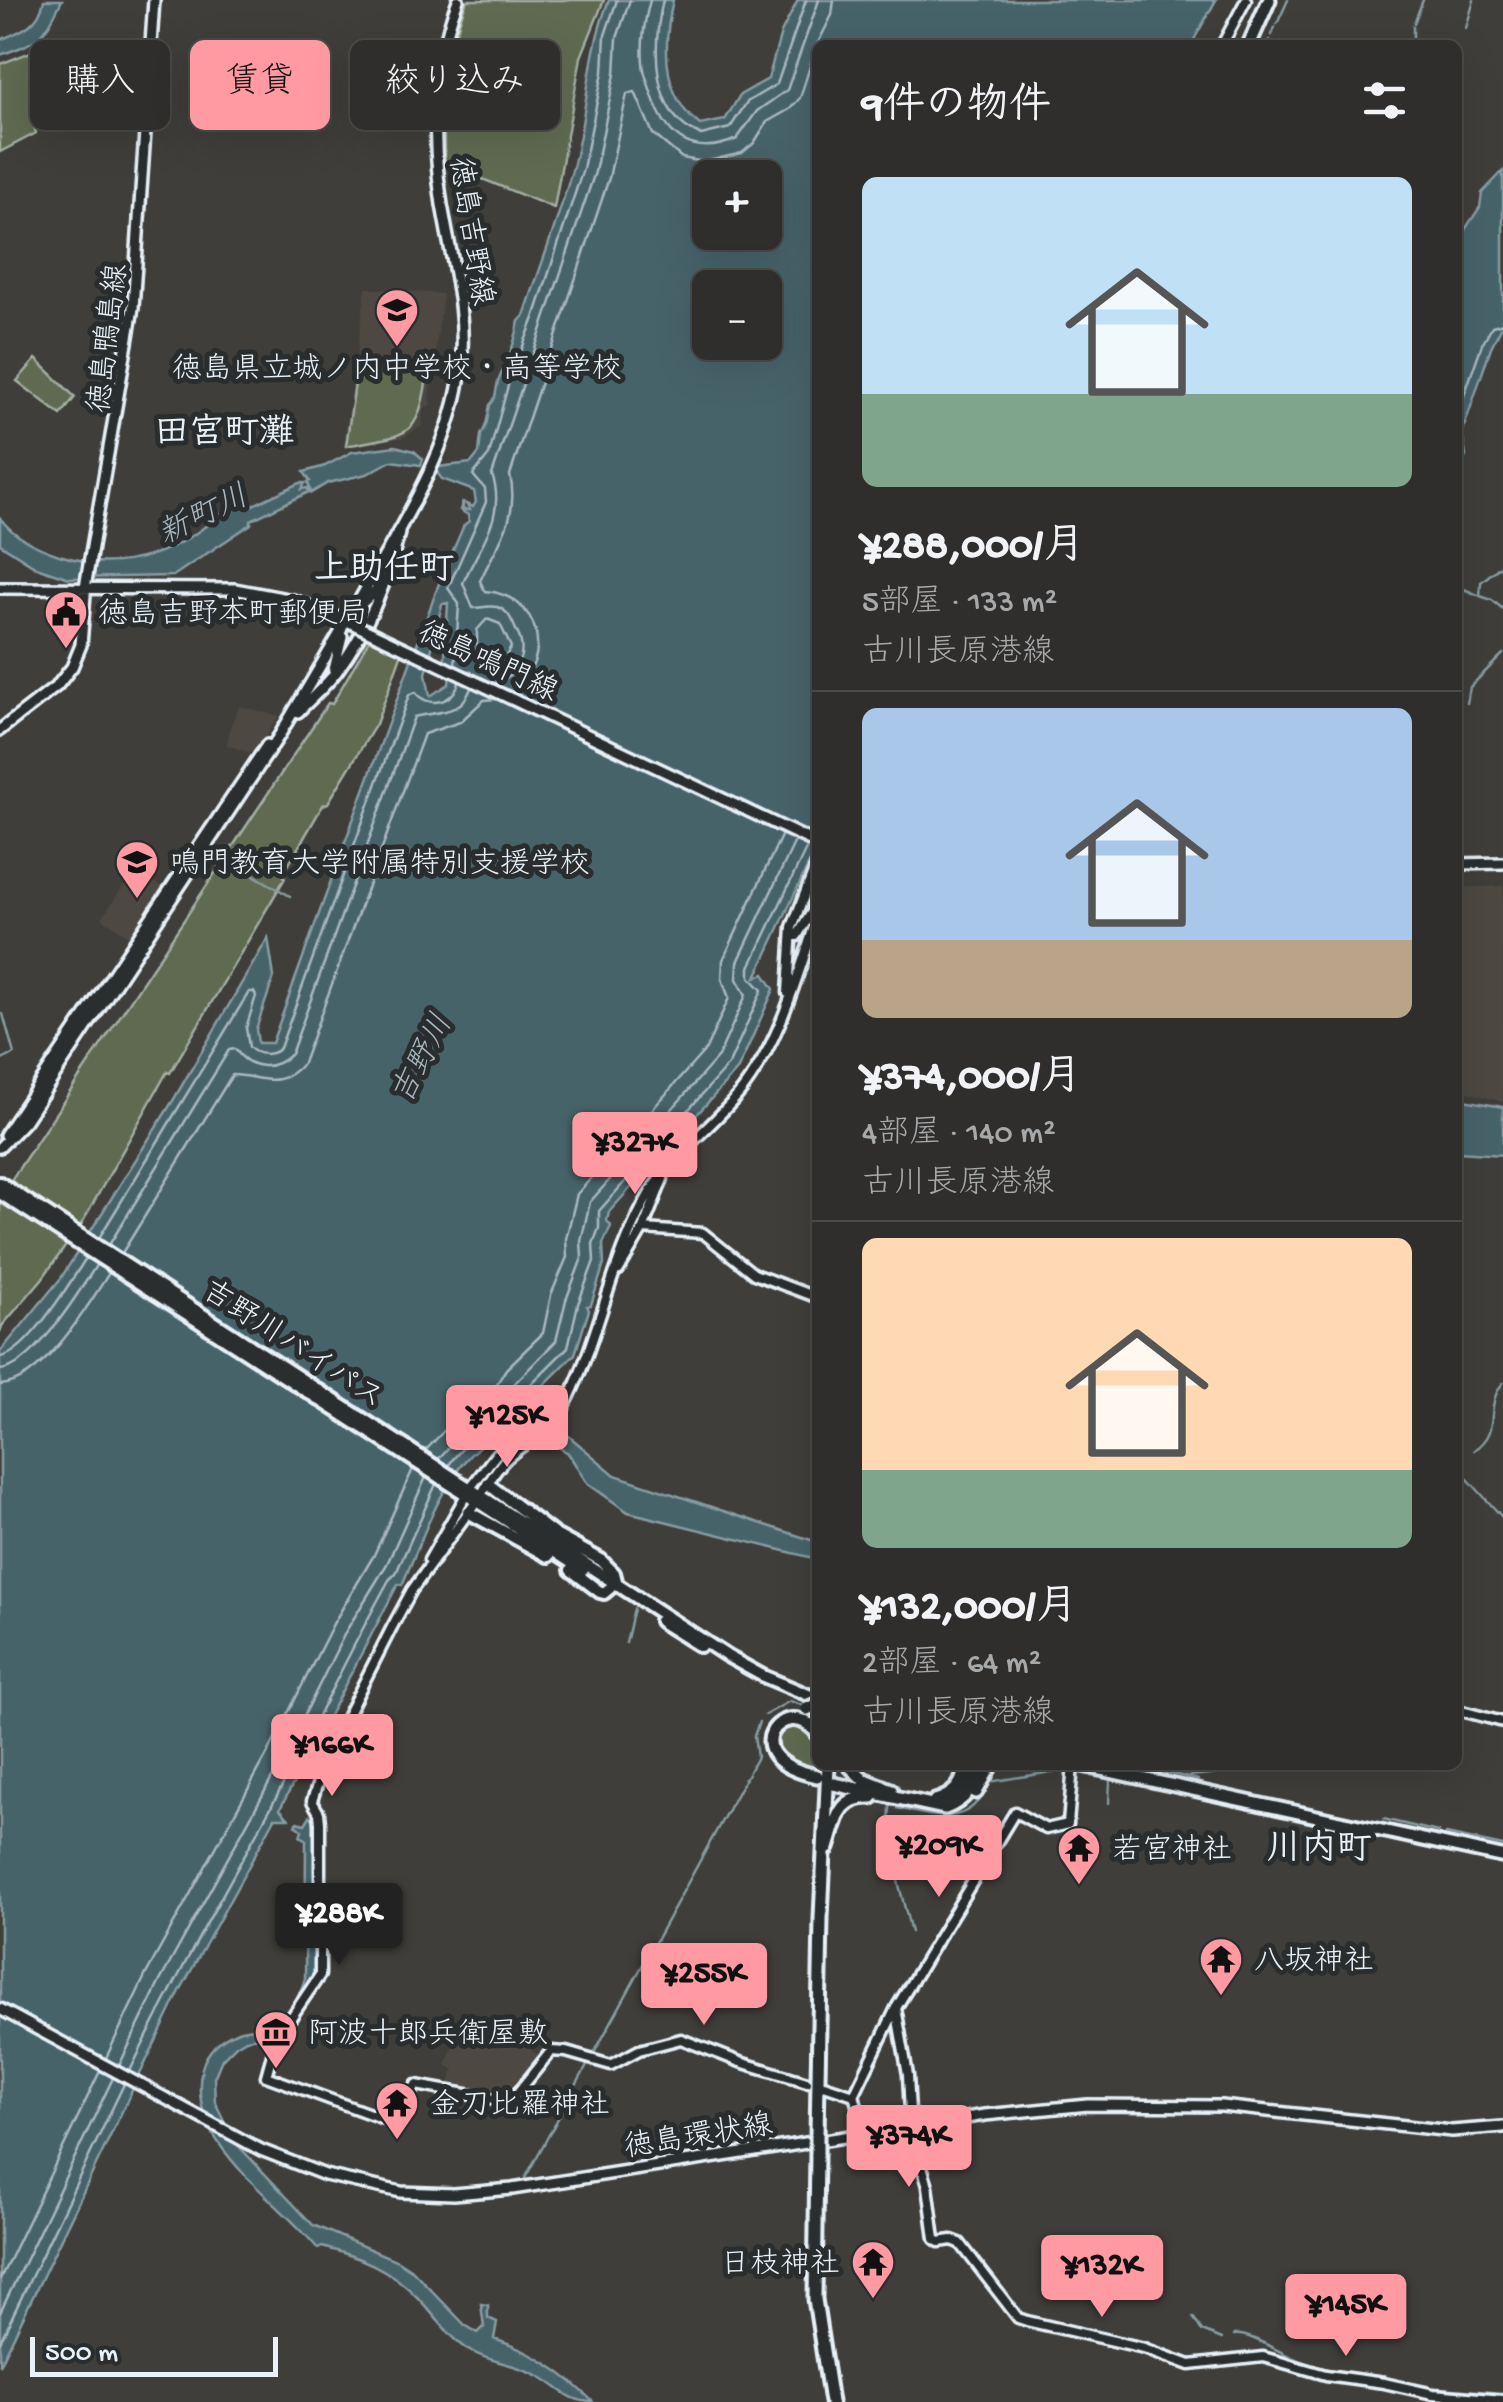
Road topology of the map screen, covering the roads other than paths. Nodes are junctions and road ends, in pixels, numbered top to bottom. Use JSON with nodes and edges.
{"nodes":[{"id":1,"x":156,"y":0,"type":"edge"},
{"id":2,"x":458,"y":0,"type":"edge"},
{"id":3,"x":1246,"y":0,"type":"edge"},
{"id":4,"x":1272,"y":0,"type":"edge"},
{"id":5,"x":1225,"y":40,"type":"edge"},
{"id":6,"x":1254,"y":40,"type":"edge"},
{"id":7,"x":402,"y":520,"type":"junction"},
{"id":8,"x":387,"y":582,"type":"junction"},
{"id":9,"x":88,"y":586,"type":"junction"},
{"id":10,"x":0,"y":590,"type":"edge"},
{"id":11,"x":354,"y":608,"type":"junction"},
{"id":12,"x":348,"y":621,"type":"junction"},
{"id":13,"x":341,"y":631,"type":"junction"},
{"id":14,"x":336,"y":673,"type":"junction"},
{"id":15,"x":298,"y":709,"type":"junction"},
{"id":16,"x":285,"y":727,"type":"junction"},
{"id":17,"x":0,"y":730,"type":"edge"},
{"id":18,"x":812,"y":841,"type":"edge"},
{"id":19,"x":1503,"y":863,"type":"edge"},
{"id":20,"x":1462,"y":864,"type":"edge"},
{"id":21,"x":812,"y":880,"type":"edge"},
{"id":22,"x":812,"y":910,"type":"edge"},
{"id":23,"x":796,"y":932,"type":"junction"},
{"id":24,"x":812,"y":932,"type":"edge"},
{"id":25,"x":120,"y":977,"type":"junction"},
{"id":26,"x":786,"y":1007,"type":"junction"},
{"id":27,"x":87,"y":1012,"type":"junction"},
{"id":28,"x":0,"y":1145,"type":"edge"},
{"id":29,"x":666,"y":1170,"type":"junction"},
{"id":30,"x":0,"y":1183,"type":"edge"},
{"id":31,"x":0,"y":1193,"type":"edge"},
{"id":32,"x":644,"y":1228,"type":"junction"},
{"id":33,"x":610,"y":1287,"type":"junction"},
{"id":34,"x":812,"y":1296,"type":"edge"},
{"id":35,"x":534,"y":1439,"type":"junction"},
{"id":36,"x":486,"y":1486,"type":"joint"},
{"id":37,"x":465,"y":1489,"type":"junction"},
{"id":38,"x":470,"y":1509,"type":"joint"},
{"id":39,"x":602,"y":1561,"type":"junction"},
{"id":40,"x":590,"y":1567,"type":"junction"},
{"id":41,"x":418,"y":1582,"type":"junction"},
{"id":42,"x":613,"y":1586,"type":"junction"},
{"id":43,"x":812,"y":1703,"type":"edge"},
{"id":44,"x":812,"y":1705,"type":"edge"},
{"id":45,"x":1462,"y":1711,"type":"edge"},
{"id":46,"x":1503,"y":1722,"type":"edge"},
{"id":47,"x":812,"y":1728,"type":"edge"},
{"id":48,"x":812,"y":1768,"type":"edge"},
{"id":49,"x":812,"y":1770,"type":"edge"},
{"id":50,"x":823,"y":1770,"type":"edge"},
{"id":51,"x":854,"y":1770,"type":"edge"},
{"id":52,"x":963,"y":1770,"type":"edge"},
{"id":53,"x":974,"y":1770,"type":"edge"},
{"id":54,"x":988,"y":1770,"type":"edge"},
{"id":55,"x":1075,"y":1770,"type":"edge"},
{"id":56,"x":1100,"y":1770,"type":"edge"},
{"id":57,"x":1133,"y":1770,"type":"edge"},
{"id":58,"x":835,"y":1782,"type":"dead end"},
{"id":59,"x":900,"y":1796,"type":"junction"},
{"id":60,"x":940,"y":1804,"type":"junction"},
{"id":61,"x":1503,"y":1854,"type":"edge"},
{"id":62,"x":823,"y":1863,"type":"junction"},
{"id":63,"x":820,"y":1918,"type":"junction"},
{"id":64,"x":896,"y":2008,"type":"junction"},
{"id":65,"x":0,"y":2012,"type":"edge"},
{"id":66,"x":807,"y":2082,"type":"dead end"},
{"id":67,"x":824,"y":2084,"type":"dead end"},
{"id":68,"x":854,"y":2095,"type":"junction"},
{"id":69,"x":911,"y":2129,"type":"junction"},
{"id":70,"x":1503,"y":2130,"type":"edge"},
{"id":71,"x":865,"y":2136,"type":"junction"},
{"id":72,"x":1503,"y":2400,"type":"edge"},
{"id":73,"x":831,"y":2402,"type":"edge"}],
"edges":[{"from":1,"to":9,"type":"main road","name":"徳島鴨島線"},
{"from":2,"to":7,"type":"main road","name":"徳島吉野線"},
{"from":3,"to":5,"type":"main road"},
{"from":4,"to":6,"type":"highway"},
{"from":7,"to":8,"type":"main road","name":"徳島吉野線"},
{"from":7,"to":11,"type":"main road","name":"徳島吉野線"},
{"from":8,"to":11,"type":"main road"},
{"from":8,"to":14,"type":"main road","name":"徳島吉野線"},
{"from":9,"to":10,"type":"main road"},
{"from":9,"to":12,"type":"main road","name":"徳島鳴門線"},
{"from":9,"to":17,"type":"main road"},
{"from":11,"to":12,"type":"main road","name":"徳島吉野線"},
{"from":12,"to":13,"type":"main road","name":"徳島吉野線"},
{"from":12,"to":18,"type":"main road","name":"徳島鳴門線","bridge":true},
{"from":13,"to":14,"type":"main road"},
{"from":13,"to":15,"type":"main road","name":"徳島吉野線"},
{"from":14,"to":15,"type":"main road","name":"徳島吉野線"},
{"from":15,"to":16,"type":"main road","name":"徳島吉野線"},
{"from":16,"to":25,"type":"main road","name":"徳島吉野線"},
{"from":16,"to":27,"type":"main road","name":"徳島吉野線"},
{"from":19,"to":20,"type":"main road"},
{"from":21,"to":23,"type":"main road"},
{"from":22,"to":23,"type":"main road"},
{"from":23,"to":26,"type":"main road"},
{"from":24,"to":26,"type":"main road"},
{"from":25,"to":27,"type":"main road"},
{"from":25,"to":28,"type":"main road","name":"徳島吉野線"},
{"from":26,"to":29,"type":"main road"},
{"from":27,"to":28,"type":"main road","name":"徳島吉野線"},
{"from":29,"to":32,"type":"main road"},
{"from":29,"to":33,"type":"main road"},
{"from":30,"to":37,"type":"highway","name":"吉野川バイパス"},
{"from":31,"to":37,"type":"highway","name":"吉野川バイパス"},
{"from":32,"to":33,"type":"main road"},
{"from":32,"to":34,"type":"main road"},
{"from":33,"to":35,"type":"main road"},
{"from":35,"to":36,"type":"main road"},
{"from":35,"to":37,"type":"main road"},
{"from":36,"to":39,"type":"highway"},
{"from":37,"to":40,"type":"highway","name":"吉野川バイパス"},
{"from":37,"to":41,"type":"main road"},
{"from":37,"to":42,"type":"highway","name":"吉野川バイパス"},
{"from":38,"to":41,"type":"main road"},
{"from":38,"to":42,"type":"highway"},
{"from":39,"to":40,"type":"highway"},
{"from":39,"to":42,"type":"highway"},
{"from":40,"to":42,"type":"highway","name":"吉野川バイパス"},
{"from":41,"to":66,"type":"main road"},
{"from":42,"to":43,"type":"highway","name":"吉野川バイパス"},
{"from":44,"to":49,"type":"highway"},
{"from":45,"to":46,"type":"main road"},
{"from":47,"to":48,"type":"highway"},
{"from":50,"to":62,"type":"highway"},
{"from":50,"to":63,"type":"highway"},
{"from":51,"to":59,"type":"highway"},
{"from":52,"to":60,"type":"highway"},
{"from":53,"to":60,"type":"highway"},
{"from":54,"to":60,"type":"highway"},
{"from":55,"to":64,"type":"main road"},
{"from":56,"to":61,"type":"highway"},
{"from":57,"to":61,"type":"highway"},
{"from":58,"to":59,"type":"highway"},
{"from":59,"to":60,"type":"highway"},
{"from":59,"to":62,"type":"highway"},
{"from":62,"to":63,"type":"highway"},
{"from":63,"to":73,"type":"highway","bridge":true},
{"from":64,"to":68,"type":"main road"},
{"from":64,"to":69,"type":"main road"},
{"from":65,"to":71,"type":"main road","name":"徳島環状線"},
{"from":67,"to":68,"type":"main road"},
{"from":68,"to":71,"type":"main road"},
{"from":69,"to":70,"type":"main road","name":"徳島環状線"},
{"from":69,"to":71,"type":"main road","name":"徳島環状線"},
{"from":69,"to":72,"type":"main road"}]}
